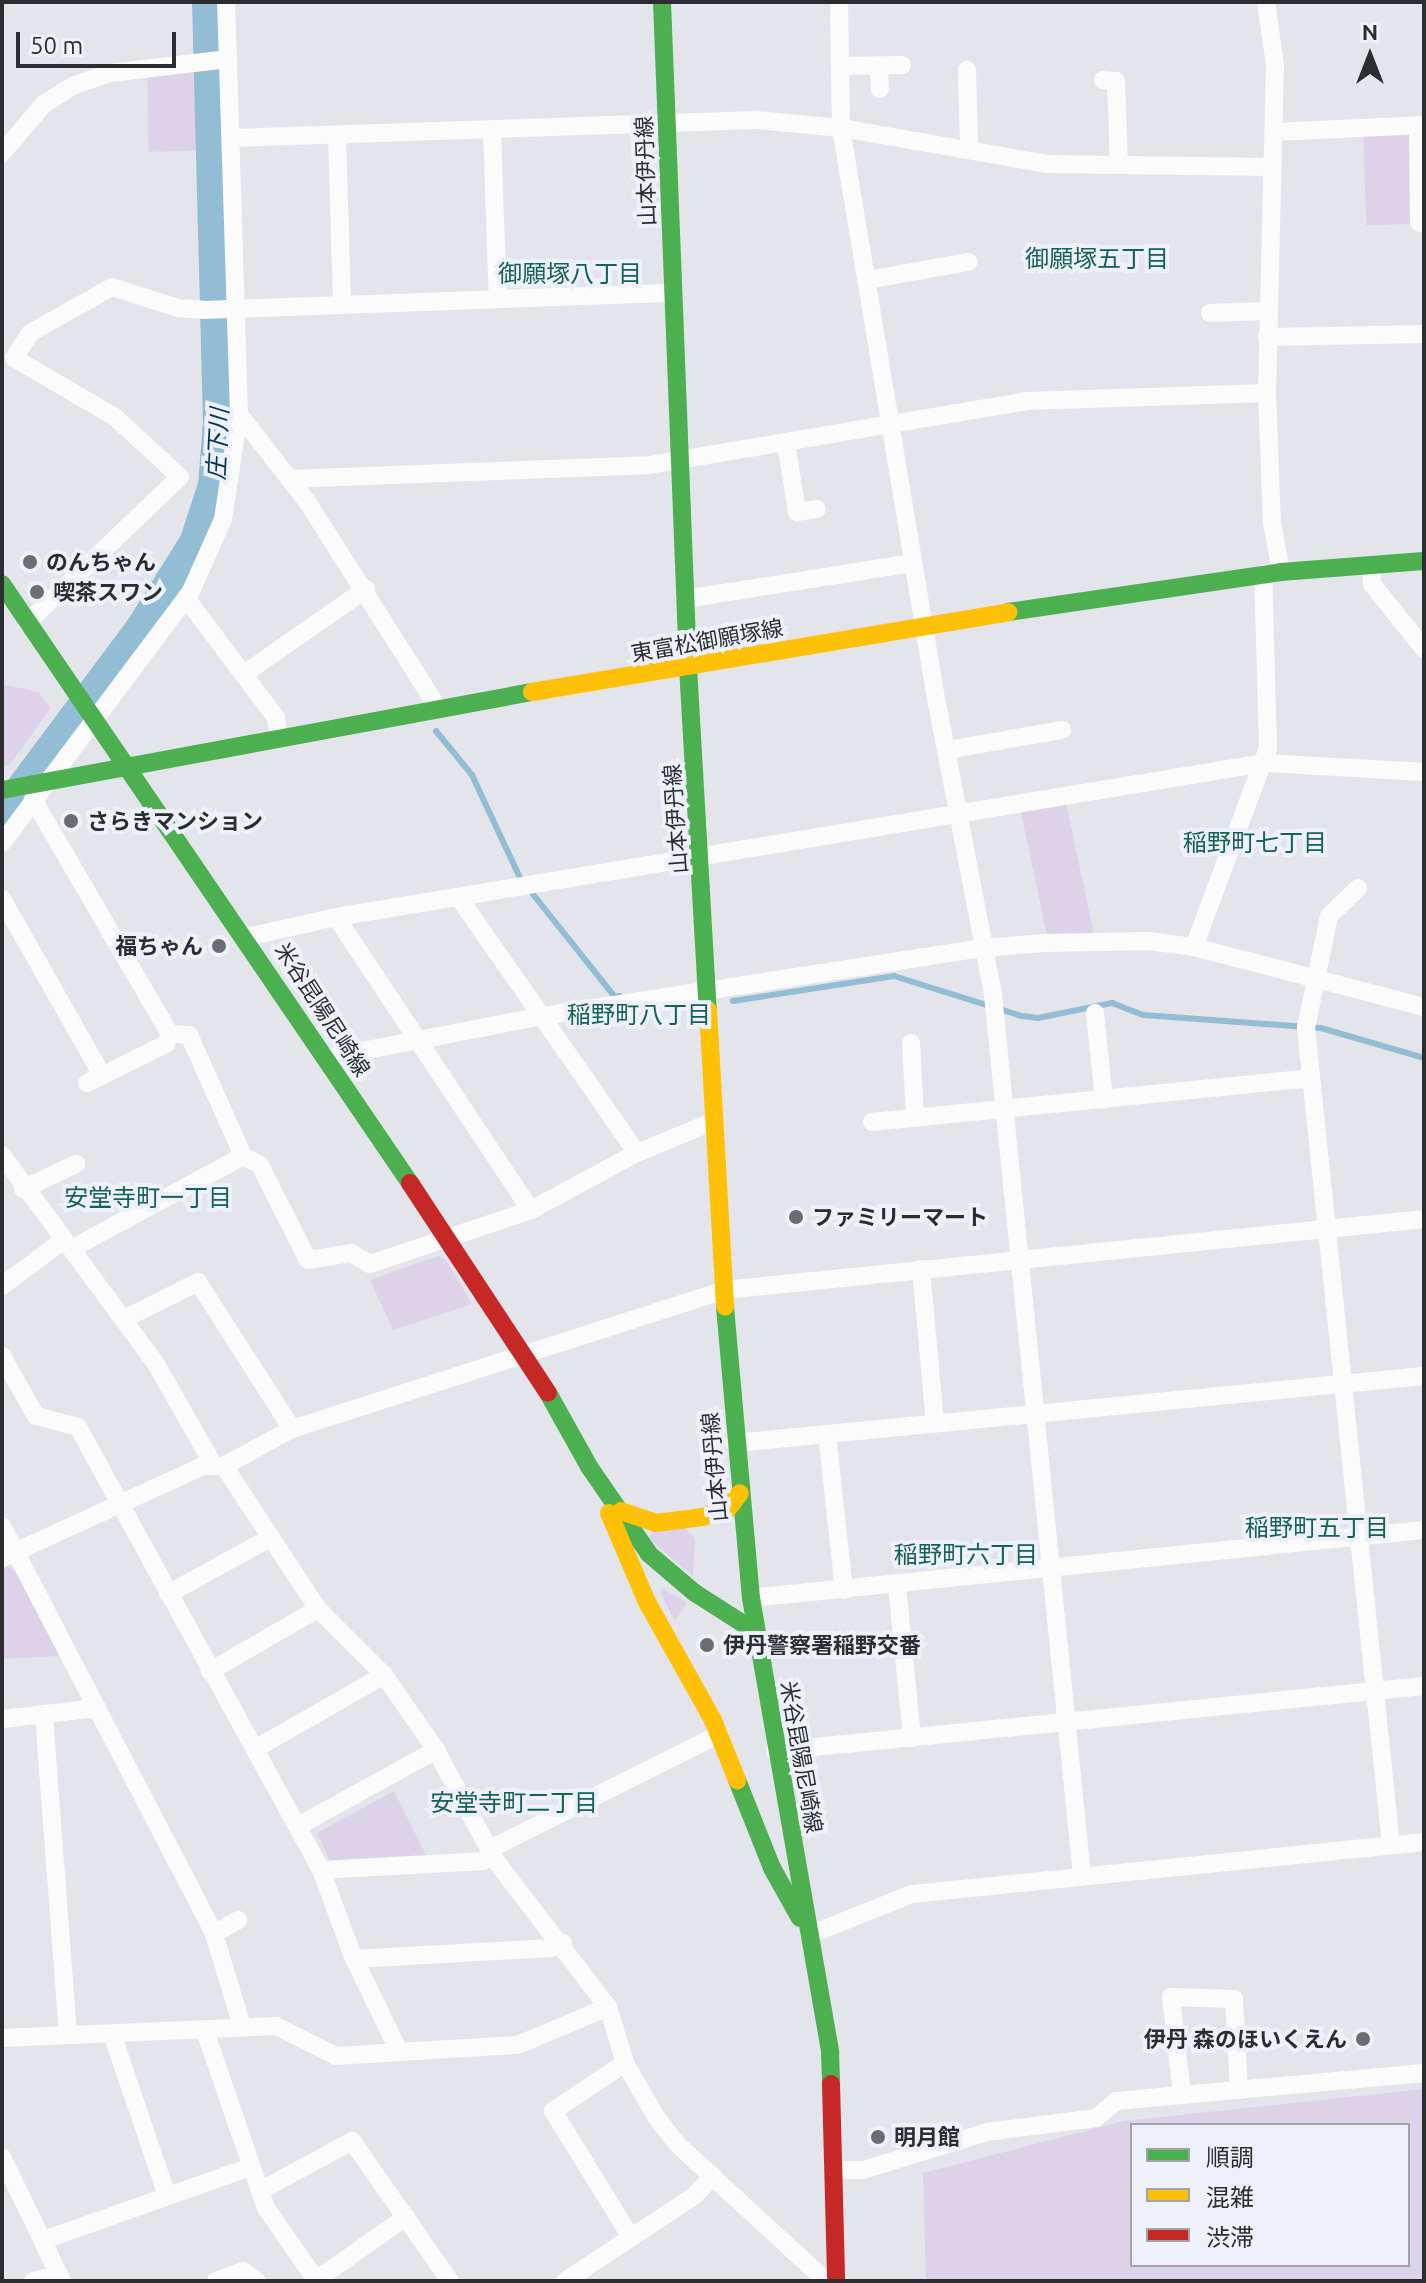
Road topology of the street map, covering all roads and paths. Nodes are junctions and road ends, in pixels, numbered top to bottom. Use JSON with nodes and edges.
{"nodes":[{"id":1,"x":226,"y":2,"type":"edge"},
{"id":2,"x":662,"y":2,"type":"edge"},
{"id":3,"x":839,"y":2,"type":"edge"},
{"id":4,"x":1266,"y":2,"type":"edge"},
{"id":5,"x":217,"y":60,"type":"junction"},
{"id":6,"x":879,"y":65,"type":"junction"},
{"id":7,"x":902,"y":65,"type":"dead end"},
{"id":8,"x":840,"y":66,"type":"junction"},
{"id":9,"x":967,"y":70,"type":"dead end"},
{"id":10,"x":1116,"y":80,"type":"dead end"},
{"id":11,"x":880,"y":89,"type":"dead end"},
{"id":12,"x":1421,"y":125,"type":"edge"},
{"id":13,"x":668,"y":126,"type":"junction"},
{"id":14,"x":841,"y":128,"type":"junction"},
{"id":15,"x":492,"y":131,"type":"junction"},
{"id":16,"x":1275,"y":132,"type":"junction"},
{"id":17,"x":337,"y":135,"type":"junction"},
{"id":18,"x":231,"y":138,"type":"junction"},
{"id":19,"x":969,"y":149,"type":"junction"},
{"id":20,"x":2,"y":153,"type":"edge"},
{"id":21,"x":1119,"y":165,"type":"junction"},
{"id":22,"x":1270,"y":167,"type":"junction"},
{"id":23,"x":1424,"y":224,"type":"edge"},
{"id":24,"x":968,"y":262,"type":"dead end"},
{"id":25,"x":867,"y":280,"type":"junction"},
{"id":26,"x":673,"y":293,"type":"junction"},
{"id":27,"x":498,"y":299,"type":"junction"},
{"id":28,"x":342,"y":304,"type":"junction"},
{"id":29,"x":226,"y":308,"type":"junction"},
{"id":30,"x":1267,"y":311,"type":"junction"},
{"id":31,"x":1210,"y":313,"type":"dead end"},
{"id":32,"x":1424,"y":334,"type":"edge"},
{"id":33,"x":1267,"y":337,"type":"junction"},
{"id":34,"x":1267,"y":393,"type":"junction"},
{"id":35,"x":239,"y":414,"type":"junction"},
{"id":36,"x":891,"y":425,"type":"junction"},
{"id":37,"x":786,"y":442,"type":"junction"},
{"id":38,"x":680,"y":459,"type":"junction"},
{"id":39,"x":289,"y":479,"type":"junction"},
{"id":40,"x":817,"y":509,"type":"dead end"},
{"id":41,"x":1424,"y":561,"type":"edge"},
{"id":42,"x":913,"y":563,"type":"junction"},
{"id":43,"x":1371,"y":565,"type":"junction"},
{"id":44,"x":1272,"y":573,"type":"junction"},
{"id":45,"x":2,"y":584,"type":"edge"},
{"id":46,"x":366,"y":589,"type":"junction"},
{"id":47,"x":186,"y":598,"type":"junction"},
{"id":48,"x":685,"y":599,"type":"junction"},
{"id":49,"x":27,"y":623,"type":"junction"},
{"id":50,"x":924,"y":628,"type":"junction"},
{"id":51,"x":1424,"y":649,"type":"edge"},
{"id":52,"x":688,"y":667,"type":"junction"},
{"id":53,"x":244,"y":674,"type":"junction"},
{"id":54,"x":438,"y":708,"type":"junction"},
{"id":55,"x":93,"y":719,"type":"junction"},
{"id":56,"x":1062,"y":730,"type":"dead end"},
{"id":57,"x":279,"y":735,"type":"junction"},
{"id":58,"x":947,"y":750,"type":"junction"},
{"id":59,"x":1264,"y":763,"type":"junction"},
{"id":60,"x":121,"y":765,"type":"junction"},
{"id":61,"x":1424,"y":772,"type":"edge"},
{"id":62,"x":40,"y":788,"type":"junction"},
{"id":63,"x":5,"y":789,"type":"edge"},
{"id":64,"x":958,"y":813,"type":"junction"},
{"id":65,"x":2,"y":843,"type":"edge"},
{"id":66,"x":702,"y":858,"type":"junction"},
{"id":67,"x":1358,"y":888,"type":"dead end"},
{"id":68,"x":2,"y":899,"type":"edge"},
{"id":69,"x":460,"y":899,"type":"junction"},
{"id":70,"x":336,"y":917,"type":"junction"},
{"id":71,"x":247,"y":937,"type":"junction"},
{"id":72,"x":1194,"y":947,"type":"junction"},
{"id":73,"x":982,"y":948,"type":"junction"},
{"id":74,"x":1315,"y":980,"type":"junction"},
{"id":75,"x":709,"y":991,"type":"junction"},
{"id":76,"x":1424,"y":1007,"type":"edge"},
{"id":77,"x":1095,"y":1013,"type":"dead end"},
{"id":78,"x":543,"y":1016,"type":"junction"},
{"id":79,"x":170,"y":1034,"type":"junction"},
{"id":80,"x":415,"y":1038,"type":"junction"},
{"id":81,"x":911,"y":1043,"type":"dead end"},
{"id":82,"x":326,"y":1058,"type":"junction"},
{"id":83,"x":1311,"y":1078,"type":"junction"},
{"id":84,"x":1104,"y":1100,"type":"junction"},
{"id":85,"x":1005,"y":1110,"type":"junction"},
{"id":86,"x":915,"y":1118,"type":"junction"},
{"id":87,"x":712,"y":1122,"type":"junction"},
{"id":88,"x":872,"y":1122,"type":"dead end"},
{"id":89,"x":637,"y":1153,"type":"junction"},
{"id":90,"x":2,"y":1155,"type":"edge"},
{"id":91,"x":243,"y":1156,"type":"junction"},
{"id":92,"x":76,"y":1164,"type":"dead end"},
{"id":93,"x":23,"y":1189,"type":"junction"},
{"id":94,"x":531,"y":1210,"type":"junction"},
{"id":95,"x":1424,"y":1219,"type":"edge"},
{"id":96,"x":1325,"y":1229,"type":"junction"},
{"id":97,"x":448,"y":1242,"type":"junction"},
{"id":98,"x":67,"y":1245,"type":"junction"},
{"id":99,"x":1020,"y":1260,"type":"junction"},
{"id":100,"x":921,"y":1269,"type":"junction"},
{"id":101,"x":2,"y":1286,"type":"edge"},
{"id":102,"x":724,"y":1290,"type":"junction"},
{"id":103,"x":124,"y":1319,"type":"junction"},
{"id":104,"x":524,"y":1351,"type":"junction"},
{"id":105,"x":2,"y":1356,"type":"edge"},
{"id":106,"x":1424,"y":1376,"type":"edge"},
{"id":107,"x":1343,"y":1384,"type":"junction"},
{"id":108,"x":1036,"y":1413,"type":"junction"},
{"id":109,"x":935,"y":1423,"type":"junction"},
{"id":110,"x":292,"y":1429,"type":"junction"},
{"id":111,"x":827,"y":1434,"type":"junction"},
{"id":112,"x":735,"y":1443,"type":"junction"},
{"id":113,"x":219,"y":1466,"type":"junction"},
{"id":114,"x":590,"y":1468,"type":"junction"},
{"id":115,"x":740,"y":1493,"type":"junction"},
{"id":116,"x":120,"y":1504,"type":"junction"},
{"id":117,"x":621,"y":1511,"type":"junction"},
{"id":118,"x":2,"y":1526,"type":"edge"},
{"id":119,"x":1424,"y":1530,"type":"edge"},
{"id":120,"x":1356,"y":1537,"type":"junction"},
{"id":121,"x":268,"y":1539,"type":"junction"},
{"id":122,"x":9,"y":1555,"type":"edge"},
{"id":123,"x":1052,"y":1567,"type":"junction"},
{"id":124,"x":897,"y":1585,"type":"junction"},
{"id":125,"x":844,"y":1590,"type":"junction"},
{"id":126,"x":168,"y":1594,"type":"junction"},
{"id":127,"x":751,"y":1598,"type":"junction"},
{"id":128,"x":318,"y":1609,"type":"junction"},
{"id":129,"x":756,"y":1632,"type":"junction"},
{"id":130,"x":210,"y":1671,"type":"junction"},
{"id":131,"x":384,"y":1675,"type":"junction"},
{"id":132,"x":1424,"y":1686,"type":"edge"},
{"id":133,"x":1376,"y":1691,"type":"junction"},
{"id":134,"x":97,"y":1708,"type":"junction"},
{"id":135,"x":44,"y":1716,"type":"junction"},
{"id":136,"x":2,"y":1719,"type":"edge"},
{"id":137,"x":1067,"y":1721,"type":"junction"},
{"id":138,"x":720,"y":1734,"type":"junction"},
{"id":139,"x":912,"y":1738,"type":"junction"},
{"id":140,"x":255,"y":1749,"type":"junction"},
{"id":141,"x":436,"y":1750,"type":"junction"},
{"id":142,"x":775,"y":1751,"type":"junction"},
{"id":143,"x":298,"y":1826,"type":"junction"},
{"id":144,"x":1424,"y":1842,"type":"edge"},
{"id":145,"x":1391,"y":1845,"type":"junction"},
{"id":146,"x":491,"y":1852,"type":"junction"},
{"id":147,"x":321,"y":1870,"type":"junction"},
{"id":148,"x":1082,"y":1876,"type":"junction"},
{"id":149,"x":238,"y":1920,"type":"dead end"},
{"id":150,"x":214,"y":1934,"type":"junction"},
{"id":151,"x":809,"y":1935,"type":"junction"},
{"id":152,"x":563,"y":1943,"type":"junction"},
{"id":153,"x":354,"y":1959,"type":"junction"},
{"id":154,"x":608,"y":2007,"type":"junction"},
{"id":155,"x":242,"y":2026,"type":"junction"},
{"id":156,"x":205,"y":2031,"type":"junction"},
{"id":157,"x":112,"y":2034,"type":"junction"},
{"id":158,"x":68,"y":2035,"type":"junction"},
{"id":159,"x":2,"y":2038,"type":"edge"},
{"id":160,"x":399,"y":2051,"type":"junction"},
{"id":161,"x":625,"y":2063,"type":"junction"},
{"id":162,"x":1424,"y":2073,"type":"edge"},
{"id":163,"x":1239,"y":2090,"type":"junction"},
{"id":164,"x":1182,"y":2095,"type":"junction"},
{"id":165,"x":2,"y":2157,"type":"edge"},
{"id":166,"x":250,"y":2167,"type":"junction"},
{"id":167,"x":837,"y":2170,"type":"junction"},
{"id":168,"x":713,"y":2176,"type":"junction"},
{"id":169,"x":260,"y":2191,"type":"junction"},
{"id":170,"x":167,"y":2196,"type":"junction"},
{"id":171,"x":406,"y":2217,"type":"junction"},
{"id":172,"x":629,"y":2234,"type":"junction"},
{"id":173,"x":44,"y":2240,"type":"junction"},
{"id":174,"x":60,"y":2278,"type":"edge"},
{"id":175,"x":33,"y":2281,"type":"edge"},
{"id":176,"x":216,"y":2281,"type":"edge"},
{"id":177,"x":257,"y":2281,"type":"edge"},
{"id":178,"x":450,"y":2281,"type":"edge"},
{"id":179,"x":565,"y":2281,"type":"edge"},
{"id":180,"x":826,"y":2281,"type":"edge"},
{"id":181,"x":836,"y":2281,"type":"edge"}],
"edges":[{"from":1,"to":5,"type":"street"},
{"from":2,"to":13,"type":"main road","name":"山本伊丹線"},
{"from":3,"to":8,"type":"street"},
{"from":4,"to":16,"type":"street"},
{"from":5,"to":18,"type":"street"},
{"from":5,"to":20,"type":"street"},
{"from":6,"to":7,"type":"street"},
{"from":6,"to":8,"type":"street"},
{"from":6,"to":11,"type":"street"},
{"from":8,"to":14,"type":"street"},
{"from":9,"to":19,"type":"street"},
{"from":10,"to":21,"type":"street"},
{"from":12,"to":16,"type":"street"},
{"from":12,"to":23,"type":"street"},
{"from":13,"to":14,"type":"street"},
{"from":13,"to":15,"type":"street"},
{"from":13,"to":26,"type":"main road","name":"山本伊丹線"},
{"from":14,"to":19,"type":"street"},
{"from":14,"to":25,"type":"street"},
{"from":15,"to":17,"type":"street"},
{"from":15,"to":27,"type":"street"},
{"from":16,"to":22,"type":"street"},
{"from":17,"to":18,"type":"street"},
{"from":17,"to":28,"type":"street"},
{"from":18,"to":29,"type":"street"},
{"from":19,"to":21,"type":"street"},
{"from":21,"to":22,"type":"street"},
{"from":22,"to":30,"type":"street"},
{"from":24,"to":25,"type":"street"},
{"from":25,"to":36,"type":"street"},
{"from":26,"to":27,"type":"street"},
{"from":26,"to":38,"type":"main road","name":"山本伊丹線"},
{"from":27,"to":28,"type":"street"},
{"from":28,"to":29,"type":"street"},
{"from":29,"to":35,"type":"street"},
{"from":29,"to":49,"type":"street"},
{"from":30,"to":31,"type":"street"},
{"from":30,"to":33,"type":"street"},
{"from":32,"to":33,"type":"street"},
{"from":33,"to":34,"type":"street"},
{"from":34,"to":36,"type":"street"},
{"from":34,"to":44,"type":"street"},
{"from":35,"to":39,"type":"street"},
{"from":35,"to":47,"type":"street"},
{"from":36,"to":37,"type":"street"},
{"from":36,"to":42,"type":"street"},
{"from":37,"to":38,"type":"street"},
{"from":37,"to":40,"type":"street"},
{"from":38,"to":39,"type":"street"},
{"from":38,"to":48,"type":"main road","name":"山本伊丹線"},
{"from":39,"to":46,"type":"street"},
{"from":41,"to":43,"type":"main road","name":"東富松御願塚線"},
{"from":42,"to":48,"type":"street"},
{"from":42,"to":50,"type":"street"},
{"from":43,"to":44,"type":"main road","name":"東富松御願塚線"},
{"from":43,"to":51,"type":"street"},
{"from":44,"to":50,"type":"main road","name":"東富松御願塚線"},
{"from":44,"to":59,"type":"street"},
{"from":45,"to":49,"type":"main road","name":"米谷昆陽尼崎線"},
{"from":46,"to":53,"type":"street"},
{"from":46,"to":54,"type":"street"},
{"from":47,"to":53,"type":"street"},
{"from":47,"to":55,"type":"street"},
{"from":48,"to":52,"type":"main road","name":"山本伊丹線"},
{"from":49,"to":55,"type":"main road","name":"米谷昆陽尼崎線"},
{"from":50,"to":52,"type":"main road","name":"東富松御願塚線"},
{"from":50,"to":58,"type":"street"},
{"from":52,"to":54,"type":"main road","name":"東富松御願塚線"},
{"from":52,"to":66,"type":"main road","name":"山本伊丹線"},
{"from":53,"to":57,"type":"street"},
{"from":54,"to":57,"type":"main road","name":"東富松御願塚線"},
{"from":55,"to":60,"type":"main road","name":"米谷昆陽尼崎線"},
{"from":55,"to":62,"type":"street"},
{"from":56,"to":58,"type":"street"},
{"from":57,"to":60,"type":"main road","name":"東富松御願塚線"},
{"from":58,"to":64,"type":"street"},
{"from":59,"to":61,"type":"street"},
{"from":59,"to":64,"type":"street"},
{"from":59,"to":72,"type":"street"},
{"from":60,"to":62,"type":"main road","name":"東富松御願塚線"},
{"from":60,"to":71,"type":"main road","name":"米谷昆陽尼崎線"},
{"from":62,"to":63,"type":"main road","name":"東富松御願塚線"},
{"from":62,"to":65,"type":"street"},
{"from":62,"to":79,"type":"street"},
{"from":64,"to":66,"type":"street"},
{"from":64,"to":73,"type":"street"},
{"from":66,"to":69,"type":"street"},
{"from":66,"to":75,"type":"main road","name":"山本伊丹線"},
{"from":67,"to":74,"type":"street"},
{"from":68,"to":79,"type":"street"},
{"from":69,"to":70,"type":"street"},
{"from":69,"to":78,"type":"street"},
{"from":70,"to":71,"type":"street"},
{"from":70,"to":80,"type":"street"},
{"from":71,"to":82,"type":"main road","name":"米谷昆陽尼崎線"},
{"from":72,"to":73,"type":"street"},
{"from":72,"to":74,"type":"street"},
{"from":73,"to":75,"type":"street"},
{"from":73,"to":85,"type":"street"},
{"from":74,"to":76,"type":"street"},
{"from":74,"to":83,"type":"street"},
{"from":75,"to":78,"type":"street"},
{"from":75,"to":87,"type":"main road","name":"山本伊丹線"},
{"from":77,"to":84,"type":"street"},
{"from":78,"to":80,"type":"street"},
{"from":78,"to":89,"type":"street"},
{"from":79,"to":91,"type":"street"},
{"from":80,"to":82,"type":"street"},
{"from":80,"to":94,"type":"street"},
{"from":81,"to":86,"type":"street"},
{"from":82,"to":97,"type":"main road","name":"米谷昆陽尼崎線"},
{"from":83,"to":84,"type":"street"},
{"from":83,"to":96,"type":"street"},
{"from":84,"to":85,"type":"street"},
{"from":85,"to":86,"type":"street"},
{"from":85,"to":99,"type":"street"},
{"from":86,"to":88,"type":"street"},
{"from":87,"to":89,"type":"street"},
{"from":87,"to":102,"type":"main road","name":"山本伊丹線"},
{"from":89,"to":94,"type":"street"},
{"from":90,"to":93,"type":"street"},
{"from":91,"to":97,"type":"street"},
{"from":91,"to":98,"type":"street"},
{"from":92,"to":93,"type":"street"},
{"from":93,"to":98,"type":"street"},
{"from":94,"to":97,"type":"street"},
{"from":95,"to":96,"type":"street"},
{"from":96,"to":99,"type":"street"},
{"from":96,"to":107,"type":"street"},
{"from":97,"to":104,"type":"main road","name":"米谷昆陽尼崎線"},
{"from":98,"to":101,"type":"street"},
{"from":98,"to":103,"type":"street"},
{"from":99,"to":100,"type":"street"},
{"from":99,"to":108,"type":"street"},
{"from":100,"to":102,"type":"street"},
{"from":100,"to":109,"type":"street"},
{"from":102,"to":104,"type":"street"},
{"from":102,"to":112,"type":"main road","name":"山本伊丹線"},
{"from":103,"to":110,"type":"street"},
{"from":103,"to":113,"type":"street"},
{"from":104,"to":110,"type":"street"},
{"from":104,"to":114,"type":"main road","name":"米谷昆陽尼崎線"},
{"from":105,"to":116,"type":"street"},
{"from":106,"to":107,"type":"street"},
{"from":107,"to":108,"type":"street"},
{"from":107,"to":120,"type":"street"},
{"from":108,"to":109,"type":"street"},
{"from":108,"to":123,"type":"street"},
{"from":109,"to":111,"type":"street"},
{"from":110,"to":113,"type":"street"},
{"from":111,"to":112,"type":"street"},
{"from":111,"to":125,"type":"street"},
{"from":112,"to":115,"type":"main road","name":"山本伊丹線"},
{"from":113,"to":116,"type":"street"},
{"from":113,"to":121,"type":"street"},
{"from":114,"to":117,"type":"main road","name":"米谷昆陽尼崎線"},
{"from":114,"to":138,"type":"main road","name":"米谷昆陽尼崎線"},
{"from":115,"to":117,"type":"main road"},
{"from":115,"to":127,"type":"main road","name":"山本伊丹線"},
{"from":116,"to":122,"type":"street"},
{"from":116,"to":126,"type":"street"},
{"from":117,"to":129,"type":"main road","name":"米谷昆陽尼崎線"},
{"from":118,"to":122,"type":"street"},
{"from":119,"to":120,"type":"street"},
{"from":120,"to":123,"type":"street"},
{"from":120,"to":133,"type":"street"},
{"from":121,"to":126,"type":"street"},
{"from":121,"to":128,"type":"street"},
{"from":122,"to":134,"type":"street"},
{"from":123,"to":124,"type":"street"},
{"from":123,"to":137,"type":"street"},
{"from":124,"to":125,"type":"street"},
{"from":124,"to":139,"type":"street"},
{"from":125,"to":127,"type":"street"},
{"from":126,"to":130,"type":"street"},
{"from":127,"to":129,"type":"main road","name":"山本伊丹線"},
{"from":128,"to":130,"type":"street"},
{"from":128,"to":131,"type":"street"},
{"from":129,"to":142,"type":"main road","name":"米谷昆陽尼崎線"},
{"from":130,"to":140,"type":"street"},
{"from":131,"to":140,"type":"street"},
{"from":131,"to":141,"type":"street"},
{"from":132,"to":133,"type":"street"},
{"from":133,"to":137,"type":"street"},
{"from":133,"to":145,"type":"street"},
{"from":134,"to":135,"type":"street"},
{"from":134,"to":150,"type":"street"},
{"from":135,"to":136,"type":"street"},
{"from":135,"to":158,"type":"street"},
{"from":137,"to":139,"type":"street"},
{"from":137,"to":148,"type":"street"},
{"from":138,"to":146,"type":"street"},
{"from":138,"to":151,"type":"main road","name":"米谷昆陽尼崎線"},
{"from":139,"to":142,"type":"street"},
{"from":140,"to":143,"type":"street"},
{"from":141,"to":143,"type":"street"},
{"from":141,"to":146,"type":"street"},
{"from":142,"to":151,"type":"main road","name":"米谷昆陽尼崎線"},
{"from":143,"to":147,"type":"street"},
{"from":144,"to":145,"type":"street"},
{"from":145,"to":148,"type":"street"},
{"from":146,"to":147,"type":"street"},
{"from":146,"to":152,"type":"street"},
{"from":147,"to":153,"type":"street"},
{"from":148,"to":151,"type":"street"},
{"from":149,"to":150,"type":"street"},
{"from":150,"to":155,"type":"street"},
{"from":151,"to":167,"type":"main road","name":"米谷昆陽尼崎線"},
{"from":152,"to":153,"type":"street"},
{"from":152,"to":154,"type":"street"},
{"from":153,"to":160,"type":"street"},
{"from":154,"to":160,"type":"street"},
{"from":154,"to":161,"type":"street"},
{"from":155,"to":156,"type":"street"},
{"from":155,"to":160,"type":"street"},
{"from":156,"to":157,"type":"street"},
{"from":156,"to":166,"type":"street"},
{"from":157,"to":158,"type":"street"},
{"from":157,"to":170,"type":"street"},
{"from":158,"to":159,"type":"street"},
{"from":161,"to":168,"type":"street"},
{"from":161,"to":172,"type":"street"},
{"from":162,"to":163,"type":"street"},
{"from":163,"to":164,"type":"street"},
{"from":163,"to":164,"type":"street"},
{"from":164,"to":167,"type":"street"},
{"from":165,"to":173,"type":"street"},
{"from":166,"to":169,"type":"street"},
{"from":166,"to":170,"type":"street"},
{"from":167,"to":181,"type":"main road","name":"米谷昆陽尼崎線"},
{"from":168,"to":172,"type":"street"},
{"from":168,"to":180,"type":"street"},
{"from":169,"to":171,"type":"street"},
{"from":169,"to":171,"type":"street"},
{"from":170,"to":173,"type":"street"},
{"from":171,"to":178,"type":"street"},
{"from":172,"to":179,"type":"street"},
{"from":173,"to":174,"type":"street"},
{"from":174,"to":175,"type":"street"},
{"from":176,"to":177,"type":"street"}]}
